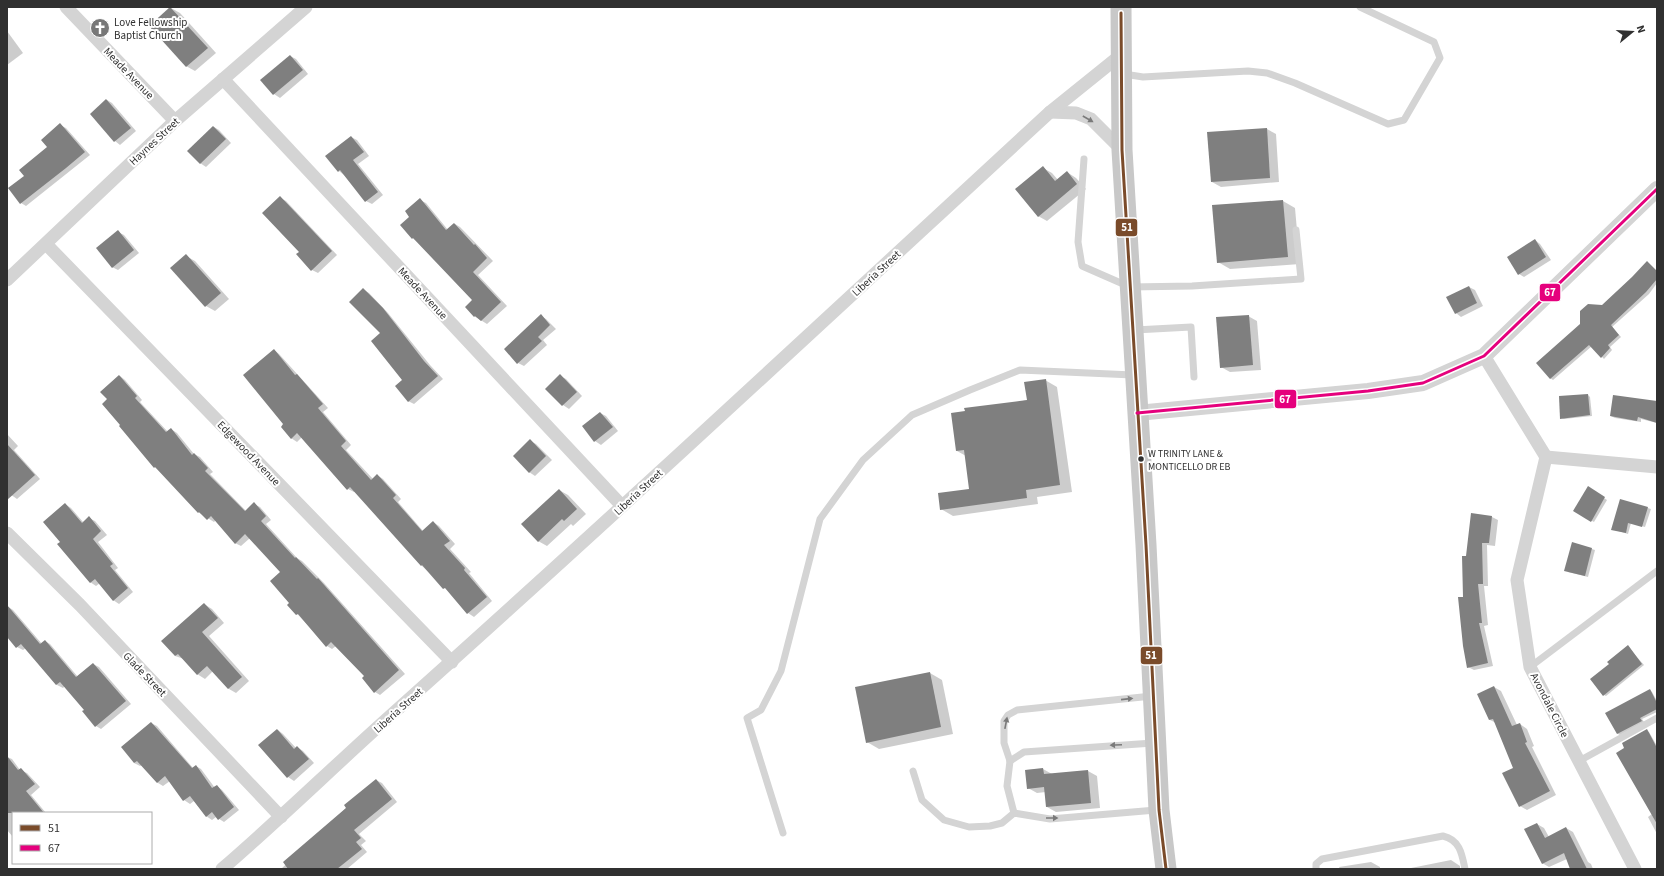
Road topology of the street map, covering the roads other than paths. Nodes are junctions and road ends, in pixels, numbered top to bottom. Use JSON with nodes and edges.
{"nodes":[{"id":1,"x":66,"y":7,"type":"edge"},
{"id":2,"x":306,"y":7,"type":"edge"},
{"id":3,"x":1121,"y":7,"type":"edge"},
{"id":4,"x":1360,"y":7,"type":"edge"},
{"id":5,"x":1122,"y":54,"type":"junction"},
{"id":6,"x":1122,"y":74,"type":"junction"},
{"id":7,"x":223,"y":79,"type":"junction"},
{"id":8,"x":1050,"y":112,"type":"junction"},
{"id":9,"x":175,"y":121,"type":"junction"},
{"id":10,"x":1122,"y":150,"type":"junction"},
{"id":11,"x":1084,"y":159,"type":"dead end"},
{"id":12,"x":1657,"y":189,"type":"edge"},
{"id":13,"x":1296,"y":230,"type":"dead end"},
{"id":14,"x":46,"y":244,"type":"junction"},
{"id":15,"x":7,"y":280,"type":"edge"},
{"id":16,"x":1130,"y":287,"type":"junction"},
{"id":17,"x":1133,"y":330,"type":"junction"},
{"id":18,"x":1484,"y":356,"type":"junction"},
{"id":19,"x":1135,"y":376,"type":"junction"},
{"id":20,"x":1194,"y":377,"type":"dead end"},
{"id":21,"x":1137,"y":413,"type":"junction"},
{"id":22,"x":1546,"y":457,"type":"junction"},
{"id":23,"x":1657,"y":467,"type":"edge"},
{"id":24,"x":622,"y":506,"type":"junction"},
{"id":25,"x":7,"y":533,"type":"edge"},
{"id":26,"x":1657,"y":571,"type":"edge"},
{"id":27,"x":452,"y":662,"type":"junction"},
{"id":28,"x":1530,"y":667,"type":"junction"},
{"id":29,"x":1153,"y":696,"type":"junction"},
{"id":30,"x":1657,"y":718,"type":"edge"},
{"id":31,"x":1155,"y":743,"type":"junction"},
{"id":32,"x":1010,"y":761,"type":"junction"},
{"id":33,"x":1579,"y":761,"type":"junction"},
{"id":34,"x":913,"y":771,"type":"dead end"},
{"id":35,"x":1159,"y":810,"type":"junction"},
{"id":36,"x":1014,"y":814,"type":"junction"},
{"id":37,"x":282,"y":817,"type":"junction"},
{"id":38,"x":783,"y":833,"type":"dead end"},
{"id":39,"x":222,"y":869,"type":"edge"},
{"id":40,"x":1166,"y":869,"type":"edge"},
{"id":41,"x":1316,"y":869,"type":"edge"},
{"id":42,"x":1465,"y":869,"type":"edge"},
{"id":43,"x":1635,"y":869,"type":"edge"}],
"edges":[{"from":1,"to":9,"type":"street","name":"Meade Avenue"},
{"from":2,"to":7,"type":"street","name":"Haynes Street"},
{"from":3,"to":5,"type":"main road"},
{"from":4,"to":6,"type":"lane"},
{"from":5,"to":6,"type":"main road"},
{"from":5,"to":8,"type":"street","name":"Liberia Street"},
{"from":6,"to":10,"type":"main road"},
{"from":7,"to":9,"type":"street","name":"Haynes Street"},
{"from":7,"to":24,"type":"street","name":"Meade Avenue"},
{"from":8,"to":10,"type":"street","one_way":true},
{"from":8,"to":24,"type":"street","name":"Liberia Street"},
{"from":9,"to":14,"type":"street","name":"Haynes Street"},
{"from":10,"to":16,"type":"main road"},
{"from":11,"to":16,"type":"lane"},
{"from":12,"to":18,"type":"street"},
{"from":13,"to":16,"type":"lane"},
{"from":14,"to":15,"type":"street","name":"Haynes Street"},
{"from":14,"to":27,"type":"street","name":"Edgewood Avenue"},
{"from":16,"to":17,"type":"main road"},
{"from":17,"to":19,"type":"main road"},
{"from":17,"to":20,"type":"lane"},
{"from":18,"to":21,"type":"street"},
{"from":18,"to":22,"type":"street"},
{"from":19,"to":21,"type":"main road"},
{"from":19,"to":38,"type":"lane"},
{"from":21,"to":29,"type":"main road"},
{"from":22,"to":23,"type":"street"},
{"from":22,"to":28,"type":"street","name":"Avondale Circle"},
{"from":24,"to":27,"type":"street","name":"Liberia Street"},
{"from":25,"to":37,"type":"street","name":"Glade Street"},
{"from":26,"to":28,"type":"lane"},
{"from":27,"to":37,"type":"street","name":"Liberia Street"},
{"from":28,"to":33,"type":"street","name":"Avondale Circle"},
{"from":29,"to":31,"type":"main road"},
{"from":32,"to":29,"type":"lane","one_way":true},
{"from":30,"to":33,"type":"lane"},
{"from":31,"to":32,"type":"lane","one_way":true},
{"from":31,"to":35,"type":"main road"},
{"from":32,"to":36,"type":"lane"},
{"from":33,"to":43,"type":"street","name":"Avondale Circle"},
{"from":34,"to":36,"type":"lane"},
{"from":36,"to":35,"type":"lane","one_way":true},
{"from":35,"to":40,"type":"main road"},
{"from":37,"to":39,"type":"street","name":"Liberia Street"},
{"from":41,"to":42,"type":"lane"}]}
